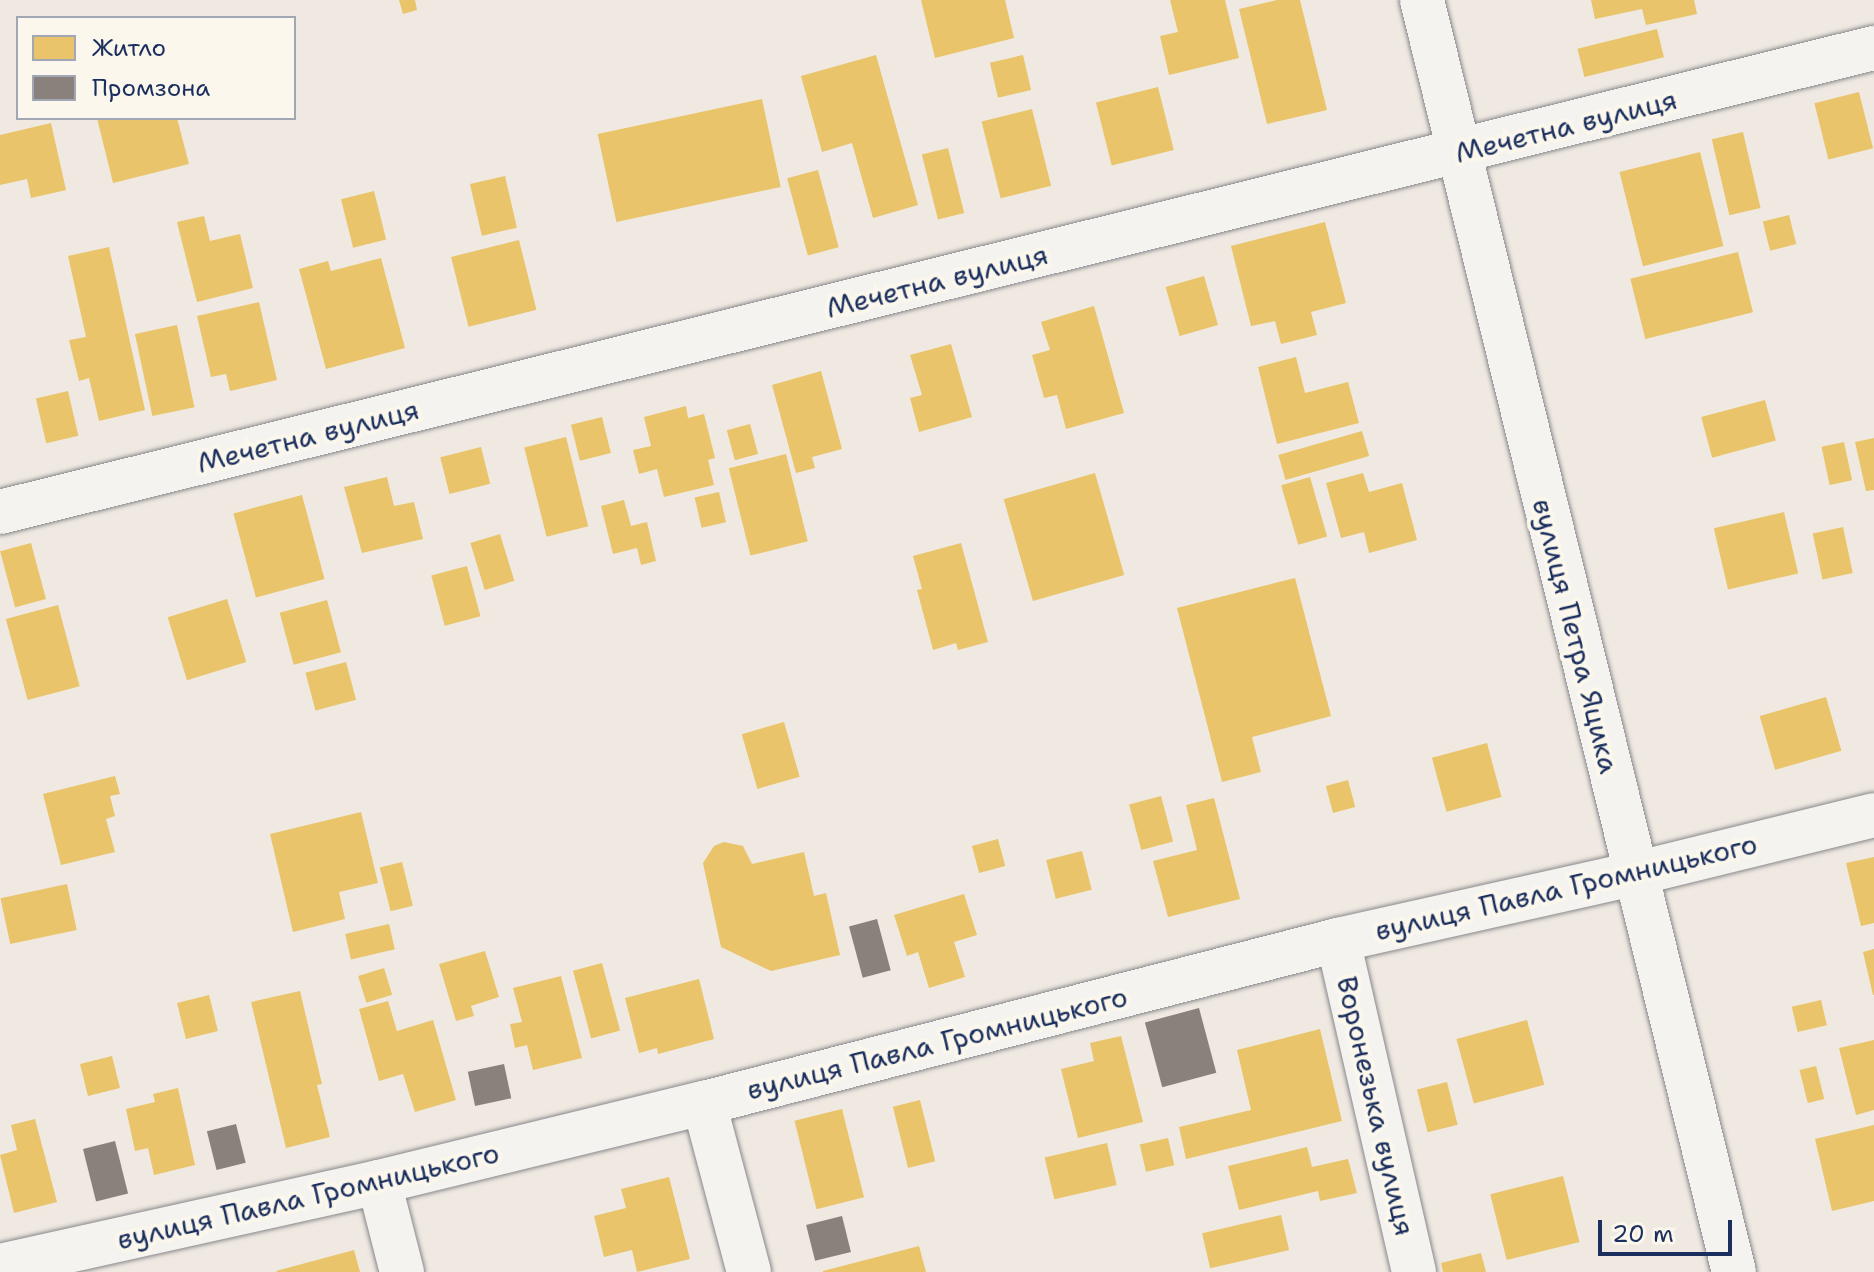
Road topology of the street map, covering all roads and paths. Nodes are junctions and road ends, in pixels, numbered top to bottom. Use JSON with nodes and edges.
{"nodes":[{"id":1,"x":1422,"y":0,"type":"edge"},
{"id":2,"x":1874,"y":48,"type":"edge"},
{"id":3,"x":1460,"y":153,"type":"junction"},
{"id":4,"x":0,"y":512,"type":"edge"},
{"id":5,"x":1874,"y":815,"type":"edge"},
{"id":6,"x":1634,"y":874,"type":"junction"},
{"id":7,"x":1338,"y":940,"type":"junction"},
{"id":8,"x":704,"y":1103,"type":"junction"},
{"id":9,"x":379,"y":1182,"type":"junction"},
{"id":10,"x":0,"y":1266,"type":"edge"},
{"id":11,"x":402,"y":1272,"type":"edge"},
{"id":12,"x":749,"y":1272,"type":"edge"},
{"id":13,"x":1414,"y":1272,"type":"edge"},
{"id":14,"x":1734,"y":1272,"type":"edge"}],
"edges":[{"from":1,"to":3,"type":"street","name":"вулиця Петра Яцика"},
{"from":2,"to":3,"type":"street","name":"Мечетна вулиця"},
{"from":3,"to":4,"type":"street","name":"Мечетна вулиця"},
{"from":3,"to":6,"type":"street","name":"вулиця Петра Яцика"},
{"from":5,"to":6,"type":"street","name":"вулиця Павла Громницького"},
{"from":6,"to":7,"type":"street","name":"вулиця Павла Громницького"},
{"from":6,"to":14,"type":"street","name":"вулиця Петра Яцика"},
{"from":7,"to":8,"type":"street","name":"вулиця Павла Громницького"},
{"from":7,"to":13,"type":"street","name":"Воронезька вулиця"},
{"from":8,"to":9,"type":"street","name":"вулиця Павла Громницького"},
{"from":8,"to":12,"type":"street"},
{"from":9,"to":10,"type":"street","name":"вулиця Павла Громницького"},
{"from":9,"to":11,"type":"street"}]}
